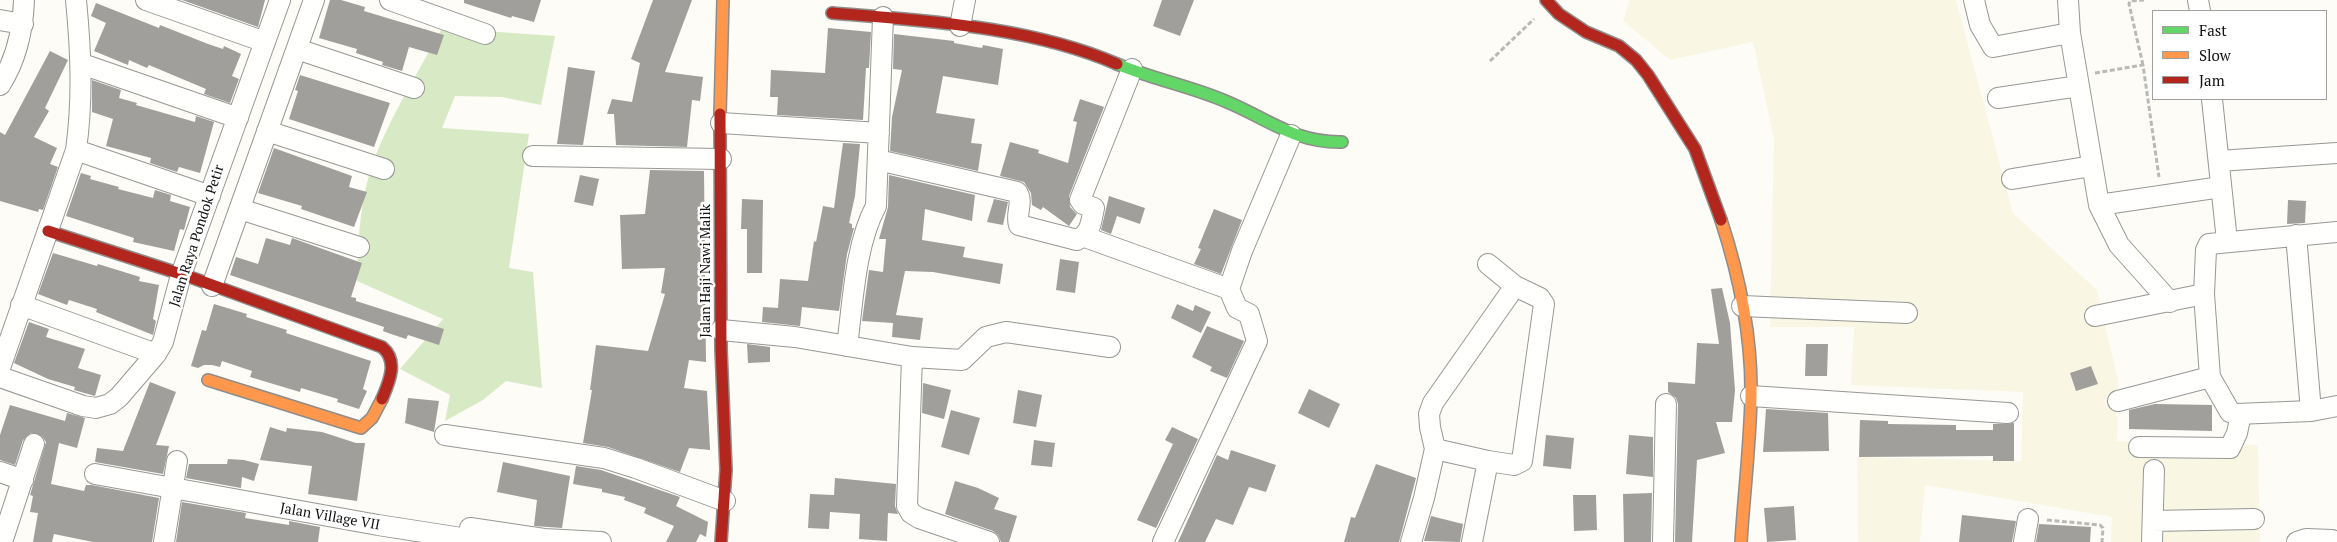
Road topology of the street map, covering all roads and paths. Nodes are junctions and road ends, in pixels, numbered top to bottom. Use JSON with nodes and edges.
{"nodes":[{"id":1,"x":24,"y":0,"type":"edge"},
{"id":2,"x":76,"y":0,"type":"edge"},
{"id":3,"x":146,"y":0,"type":"edge"},
{"id":4,"x":280,"y":0,"type":"edge"},
{"id":5,"x":314,"y":0,"type":"edge"},
{"id":6,"x":390,"y":0,"type":"edge"},
{"id":7,"x":723,"y":0,"type":"edge"},
{"id":8,"x":965,"y":0,"type":"edge"},
{"id":9,"x":1974,"y":0,"type":"edge"},
{"id":10,"x":2068,"y":0,"type":"edge"},
{"id":11,"x":2144,"y":0,"type":"edge"},
{"id":12,"x":1548,"y":2,"type":"edge"},
{"id":13,"x":832,"y":13,"type":"dead end"},
{"id":14,"x":883,"y":17,"type":"junction"},
{"id":15,"x":0,"y":20,"type":"edge"},
{"id":16,"x":23,"y":24,"type":"junction"},
{"id":17,"x":960,"y":26,"type":"junction"},
{"id":18,"x":2070,"y":33,"type":"junction"},
{"id":19,"x":485,"y":34,"type":"dead end"},
{"id":20,"x":265,"y":42,"type":"junction"},
{"id":21,"x":296,"y":49,"type":"junction"},
{"id":22,"x":1490,"y":61,"type":"dead end"},
{"id":23,"x":82,"y":64,"type":"junction"},
{"id":24,"x":2143,"y":66,"type":"junction"},
{"id":25,"x":1132,"y":70,"type":"junction"},
{"id":26,"x":2078,"y":81,"type":"junction"},
{"id":27,"x":0,"y":85,"type":"edge"},
{"id":28,"x":414,"y":88,"type":"dead end"},
{"id":29,"x":1998,"y":98,"type":"dead end"},
{"id":30,"x":2212,"y":100,"type":"edge"},
{"id":31,"x":238,"y":118,"type":"junction"},
{"id":32,"x":721,"y":123,"type":"junction"},
{"id":33,"x":267,"y":131,"type":"junction"},
{"id":34,"x":879,"y":133,"type":"junction"},
{"id":35,"x":1291,"y":135,"type":"junction"},
{"id":36,"x":1342,"y":142,"type":"dead end"},
{"id":37,"x":76,"y":150,"type":"junction"},
{"id":38,"x":2337,"y":153,"type":"edge"},
{"id":39,"x":532,"y":156,"type":"dead end"},
{"id":40,"x":721,"y":159,"type":"junction"},
{"id":41,"x":878,"y":160,"type":"junction"},
{"id":42,"x":2219,"y":160,"type":"junction"},
{"id":43,"x":2092,"y":166,"type":"junction"},
{"id":44,"x":384,"y":170,"type":"dead end"},
{"id":45,"x":2012,"y":179,"type":"dead end"},
{"id":46,"x":2221,"y":187,"type":"junction"},
{"id":47,"x":210,"y":196,"type":"junction"},
{"id":48,"x":2161,"y":196,"type":"junction"},
{"id":49,"x":2099,"y":205,"type":"junction"},
{"id":50,"x":240,"y":209,"type":"junction"},
{"id":51,"x":48,"y":231,"type":"junction"},
{"id":52,"x":2337,"y":232,"type":"edge"},
{"id":53,"x":2296,"y":235,"type":"junction"},
{"id":54,"x":1085,"y":237,"type":"junction"},
{"id":55,"x":2227,"y":241,"type":"junction"},
{"id":56,"x":359,"y":247,"type":"dead end"},
{"id":57,"x":1488,"y":264,"type":"dead end"},
{"id":58,"x":186,"y":276,"type":"junction"},
{"id":59,"x":210,"y":285,"type":"junction"},
{"id":60,"x":1515,"y":286,"type":"junction"},
{"id":61,"x":1229,"y":289,"type":"junction"},
{"id":62,"x":2204,"y":294,"type":"junction"},
{"id":63,"x":2170,"y":302,"type":"junction"},
{"id":64,"x":21,"y":305,"type":"junction"},
{"id":65,"x":1742,"y":306,"type":"junction"},
{"id":66,"x":1907,"y":313,"type":"dead end"},
{"id":67,"x":2095,"y":316,"type":"dead end"},
{"id":68,"x":721,"y":330,"type":"junction"},
{"id":69,"x":847,"y":346,"type":"junction"},
{"id":70,"x":1110,"y":347,"type":"dead end"},
{"id":71,"x":156,"y":354,"type":"junction"},
{"id":72,"x":912,"y":357,"type":"junction"},
{"id":73,"x":0,"y":368,"type":"edge"},
{"id":74,"x":0,"y":378,"type":"edge"},
{"id":75,"x":2210,"y":378,"type":"junction"},
{"id":76,"x":208,"y":380,"type":"dead end"},
{"id":77,"x":1751,"y":396,"type":"junction"},
{"id":78,"x":2118,"y":401,"type":"dead end"},
{"id":79,"x":1666,"y":404,"type":"dead end"},
{"id":80,"x":2337,"y":406,"type":"edge"},
{"id":81,"x":2311,"y":411,"type":"junction"},
{"id":82,"x":2008,"y":413,"type":"dead end"},
{"id":83,"x":2241,"y":414,"type":"junction"},
{"id":84,"x":445,"y":435,"type":"dead end"},
{"id":85,"x":34,"y":444,"type":"dead end"},
{"id":86,"x":2139,"y":447,"type":"dead end"},
{"id":87,"x":1436,"y":449,"type":"junction"},
{"id":88,"x":1488,"y":461,"type":"junction"},
{"id":89,"x":178,"y":462,"type":"dead end"},
{"id":90,"x":2154,"y":470,"type":"dead end"},
{"id":91,"x":0,"y":472,"type":"edge"},
{"id":92,"x":95,"y":474,"type":"dead end"},
{"id":93,"x":23,"y":480,"type":"junction"},
{"id":94,"x":173,"y":488,"type":"junction"},
{"id":95,"x":725,"y":501,"type":"junction"},
{"id":96,"x":377,"y":514,"type":"dead end"},
{"id":97,"x":2028,"y":519,"type":"joint"},
{"id":98,"x":2254,"y":519,"type":"dead end"},
{"id":99,"x":2153,"y":521,"type":"junction"},
{"id":100,"x":496,"y":539,"type":"edge"},
{"id":101,"x":2332,"y":540,"type":"dead end"},
{"id":102,"x":2,"y":542,"type":"edge"},
{"id":103,"x":164,"y":542,"type":"edge"},
{"id":104,"x":601,"y":542,"type":"edge"},
{"id":105,"x":721,"y":542,"type":"edge"},
{"id":106,"x":989,"y":542,"type":"edge"},
{"id":107,"x":1163,"y":542,"type":"edge"},
{"id":108,"x":1411,"y":542,"type":"edge"},
{"id":109,"x":1472,"y":542,"type":"edge"},
{"id":110,"x":1663,"y":542,"type":"edge"},
{"id":111,"x":1741,"y":542,"type":"edge"},
{"id":112,"x":2024,"y":542,"type":"edge"},
{"id":113,"x":2102,"y":542,"type":"edge"},
{"id":114,"x":2152,"y":542,"type":"edge"},
{"id":115,"x":2297,"y":542,"type":"edge"}],
"edges":[{"from":1,"to":16,"type":"street"},
{"from":2,"to":23,"type":"street"},
{"from":3,"to":20,"type":"street"},
{"from":4,"to":20,"type":"street","name":"Jalan Raya Pondok Petir"},
{"from":5,"to":21,"type":"street"},
{"from":6,"to":19,"type":"street"},
{"from":7,"to":32,"type":"street","name":"Jalan Haji Nawi Malik"},
{"from":8,"to":17,"type":"street"},
{"from":9,"to":18,"type":"street"},
{"from":10,"to":18,"type":"street"},
{"from":11,"to":24,"type":"path"},
{"from":12,"to":22,"type":"path"},
{"from":12,"to":65,"type":"street"},
{"from":13,"to":14,"type":"street"},
{"from":14,"to":17,"type":"street"},
{"from":14,"to":34,"type":"street"},
{"from":15,"to":16,"type":"street"},
{"from":16,"to":27,"type":"street"},
{"from":17,"to":25,"type":"street"},
{"from":18,"to":26,"type":"street"},
{"from":20,"to":31,"type":"street","name":"Jalan Raya Pondok Petir"},
{"from":21,"to":28,"type":"street"},
{"from":21,"to":33,"type":"street"},
{"from":23,"to":31,"type":"street"},
{"from":23,"to":37,"type":"street"},
{"from":24,"to":26,"type":"path"},
{"from":24,"to":48,"type":"path"},
{"from":25,"to":35,"type":"street"},
{"from":25,"to":54,"type":"street"},
{"from":26,"to":29,"type":"street"},
{"from":26,"to":43,"type":"street"},
{"from":30,"to":42,"type":"street"},
{"from":31,"to":47,"type":"street","name":"Jalan Raya Pondok Petir"},
{"from":32,"to":34,"type":"street"},
{"from":32,"to":40,"type":"street","name":"Jalan Haji Nawi Malik"},
{"from":33,"to":44,"type":"street"},
{"from":33,"to":50,"type":"street"},
{"from":34,"to":41,"type":"street"},
{"from":35,"to":36,"type":"street"},
{"from":35,"to":61,"type":"street"},
{"from":37,"to":47,"type":"street"},
{"from":37,"to":51,"type":"street"},
{"from":38,"to":42,"type":"street"},
{"from":39,"to":40,"type":"street"},
{"from":40,"to":68,"type":"street","name":"Jalan Haji Nawi Malik"},
{"from":41,"to":54,"type":"street"},
{"from":41,"to":69,"type":"street"},
{"from":42,"to":46,"type":"street"},
{"from":43,"to":45,"type":"street"},
{"from":43,"to":49,"type":"street"},
{"from":46,"to":48,"type":"street"},
{"from":46,"to":55,"type":"street"},
{"from":47,"to":58,"type":"street","name":"Jalan Raya Pondok Petir"},
{"from":48,"to":49,"type":"street"},
{"from":49,"to":63,"type":"street"},
{"from":50,"to":56,"type":"street"},
{"from":50,"to":59,"type":"street"},
{"from":51,"to":58,"type":"street"},
{"from":51,"to":64,"type":"street"},
{"from":52,"to":53,"type":"street"},
{"from":53,"to":55,"type":"street"},
{"from":53,"to":81,"type":"street"},
{"from":54,"to":61,"type":"street"},
{"from":55,"to":62,"type":"street"},
{"from":57,"to":60,"type":"street"},
{"from":58,"to":59,"type":"street"},
{"from":58,"to":71,"type":"street","name":"Jalan Raya Pondok Petir"},
{"from":59,"to":76,"type":"street"},
{"from":60,"to":87,"type":"street"},
{"from":60,"to":88,"type":"street"},
{"from":61,"to":107,"type":"street"},
{"from":62,"to":63,"type":"street"},
{"from":62,"to":75,"type":"street"},
{"from":63,"to":67,"type":"street"},
{"from":64,"to":71,"type":"street"},
{"from":64,"to":73,"type":"street"},
{"from":65,"to":66,"type":"street"},
{"from":65,"to":77,"type":"street"},
{"from":68,"to":69,"type":"street"},
{"from":68,"to":95,"type":"street","name":"Jalan Haji Nawi Malik"},
{"from":69,"to":72,"type":"street"},
{"from":70,"to":72,"type":"street"},
{"from":71,"to":74,"type":"street","name":"Jalan Raya Pondok Petir"},
{"from":72,"to":106,"type":"street"},
{"from":75,"to":78,"type":"street"},
{"from":75,"to":83,"type":"street"},
{"from":77,"to":82,"type":"street"},
{"from":77,"to":111,"type":"street"},
{"from":79,"to":110,"type":"street"},
{"from":80,"to":81,"type":"street"},
{"from":81,"to":83,"type":"street"},
{"from":83,"to":86,"type":"street"},
{"from":84,"to":95,"type":"street"},
{"from":85,"to":93,"type":"street"},
{"from":87,"to":88,"type":"street"},
{"from":87,"to":108,"type":"street"},
{"from":88,"to":109,"type":"street"},
{"from":89,"to":94,"type":"street"},
{"from":90,"to":99,"type":"street"},
{"from":91,"to":93,"type":"street"},
{"from":92,"to":94,"type":"street","name":"Jalan Village VII"},
{"from":93,"to":102,"type":"street"},
{"from":94,"to":100,"type":"street","name":"Jalan Village VII"},
{"from":94,"to":103,"type":"street"},
{"from":95,"to":105,"type":"street","name":"Jalan Haji Nawi Malik"},
{"from":96,"to":100,"type":"street","name":"Jalan Village VII"},
{"from":97,"to":112,"type":"street"},
{"from":97,"to":113,"type":"path"},
{"from":98,"to":99,"type":"street"},
{"from":99,"to":114,"type":"street"},
{"from":100,"to":104,"type":"street","name":"Jalan Village VII"},
{"from":101,"to":115,"type":"street"}]}
